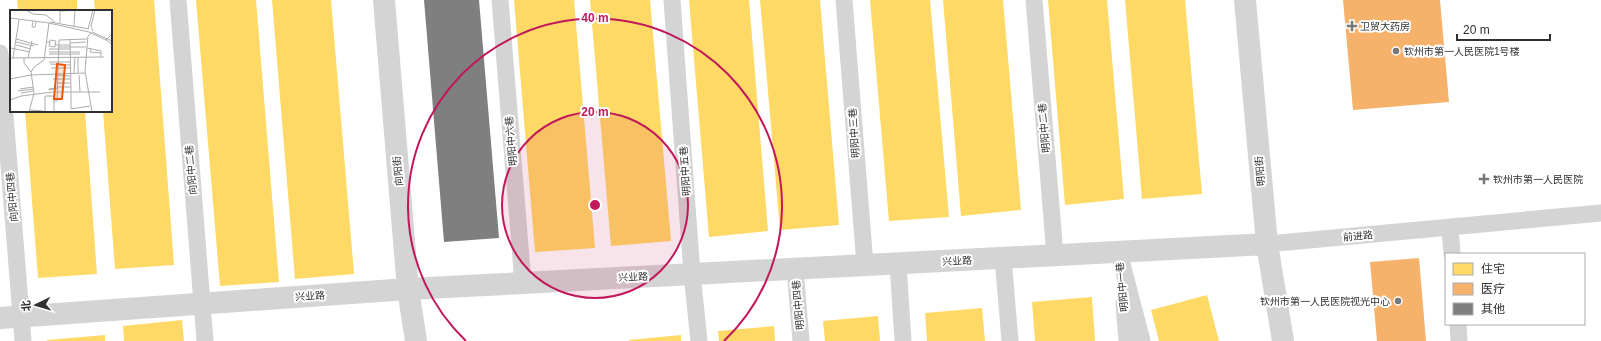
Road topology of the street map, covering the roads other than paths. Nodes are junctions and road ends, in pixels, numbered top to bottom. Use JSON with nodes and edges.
{"nodes":[{"id":1,"x":178,"y":0,"type":"edge"},
{"id":2,"x":384,"y":0,"type":"edge"},
{"id":3,"x":500,"y":0,"type":"edge"},
{"id":4,"x":672,"y":0,"type":"edge"},
{"id":5,"x":844,"y":0,"type":"edge"},
{"id":6,"x":1034,"y":0,"type":"edge"},
{"id":7,"x":1245,"y":0,"type":"edge"},
{"id":8,"x":0,"y":53,"type":"edge"},
{"id":9,"x":1601,"y":213,"type":"edge"},
{"id":10,"x":1450,"y":227,"type":"junction"},
{"id":11,"x":1267,"y":244,"type":"junction"},
{"id":12,"x":1119,"y":252,"type":"junction"},
{"id":13,"x":1452,"y":253,"type":"edge"},
{"id":14,"x":1055,"y":255,"type":"junction"},
{"id":15,"x":1003,"y":258,"type":"junction"},
{"id":16,"x":898,"y":264,"type":"junction"},
{"id":17,"x":865,"y":265,"type":"junction"},
{"id":18,"x":794,"y":269,"type":"junction"},
{"id":19,"x":692,"y":274,"type":"junction"},
{"id":20,"x":523,"y":283,"type":"junction"},
{"id":21,"x":408,"y":289,"type":"junction"},
{"id":22,"x":202,"y":303,"type":"junction"},
{"id":23,"x":21,"y":316,"type":"junction"},
{"id":24,"x":0,"y":318,"type":"edge"},
{"id":25,"x":1458,"y":325,"type":"edge"},
{"id":26,"x":23,"y":341,"type":"edge"},
{"id":27,"x":205,"y":341,"type":"edge"},
{"id":28,"x":416,"y":341,"type":"edge"},
{"id":29,"x":699,"y":341,"type":"edge"},
{"id":30,"x":801,"y":341,"type":"edge"},
{"id":31,"x":903,"y":341,"type":"edge"},
{"id":32,"x":1010,"y":341,"type":"edge"},
{"id":33,"x":1127,"y":341,"type":"edge"},
{"id":34,"x":1142,"y":341,"type":"edge"},
{"id":35,"x":1283,"y":341,"type":"edge"},
{"id":36,"x":1459,"y":341,"type":"edge"}],
"edges":[{"from":1,"to":22,"type":"lane","name":"向阳中二巷"},
{"from":2,"to":21,"type":"street","name":"向阳街"},
{"from":3,"to":20,"type":"lane","name":"明阳中六巷"},
{"from":4,"to":19,"type":"lane","name":"明阳中五巷"},
{"from":5,"to":17,"type":"lane","name":"明阳中三巷"},
{"from":6,"to":14,"type":"lane","name":"明阳中二巷"},
{"from":7,"to":11,"type":"street","name":"明阳街"},
{"from":8,"to":23,"type":"lane","name":"向阳中四巷"},
{"from":9,"to":10,"type":"lane","name":"前进路"},
{"from":10,"to":11,"type":"lane","name":"前进路"},
{"from":10,"to":13,"type":"lane"},
{"from":11,"to":12,"type":"street","name":"兴业路"},
{"from":11,"to":35,"type":"street","name":"明阳街"},
{"from":12,"to":14,"type":"street","name":"兴业路"},
{"from":12,"to":33,"type":"lane","name":"明阳中一巷"},
{"from":12,"to":34,"type":"lane","name":"明阳中一巷"},
{"from":14,"to":15,"type":"street","name":"兴业路"},
{"from":15,"to":16,"type":"street","name":"兴业路"},
{"from":15,"to":32,"type":"lane"},
{"from":16,"to":17,"type":"street","name":"兴业路"},
{"from":16,"to":31,"type":"lane"},
{"from":17,"to":18,"type":"street","name":"兴业路"},
{"from":18,"to":19,"type":"street","name":"兴业路"},
{"from":18,"to":30,"type":"lane","name":"明阳中四巷"},
{"from":19,"to":20,"type":"street","name":"兴业路"},
{"from":19,"to":29,"type":"lane","name":"明阳中五巷"},
{"from":20,"to":21,"type":"street","name":"兴业路"},
{"from":21,"to":22,"type":"street","name":"兴业路"},
{"from":21,"to":28,"type":"street","name":"向阳街"},
{"from":22,"to":23,"type":"street","name":"兴业路"},
{"from":22,"to":27,"type":"lane","name":"向阳中二巷"},
{"from":23,"to":24,"type":"street","name":"兴业路"},
{"from":23,"to":26,"type":"lane","name":"向阳中四巷"},
{"from":25,"to":36,"type":"lane"}]}
